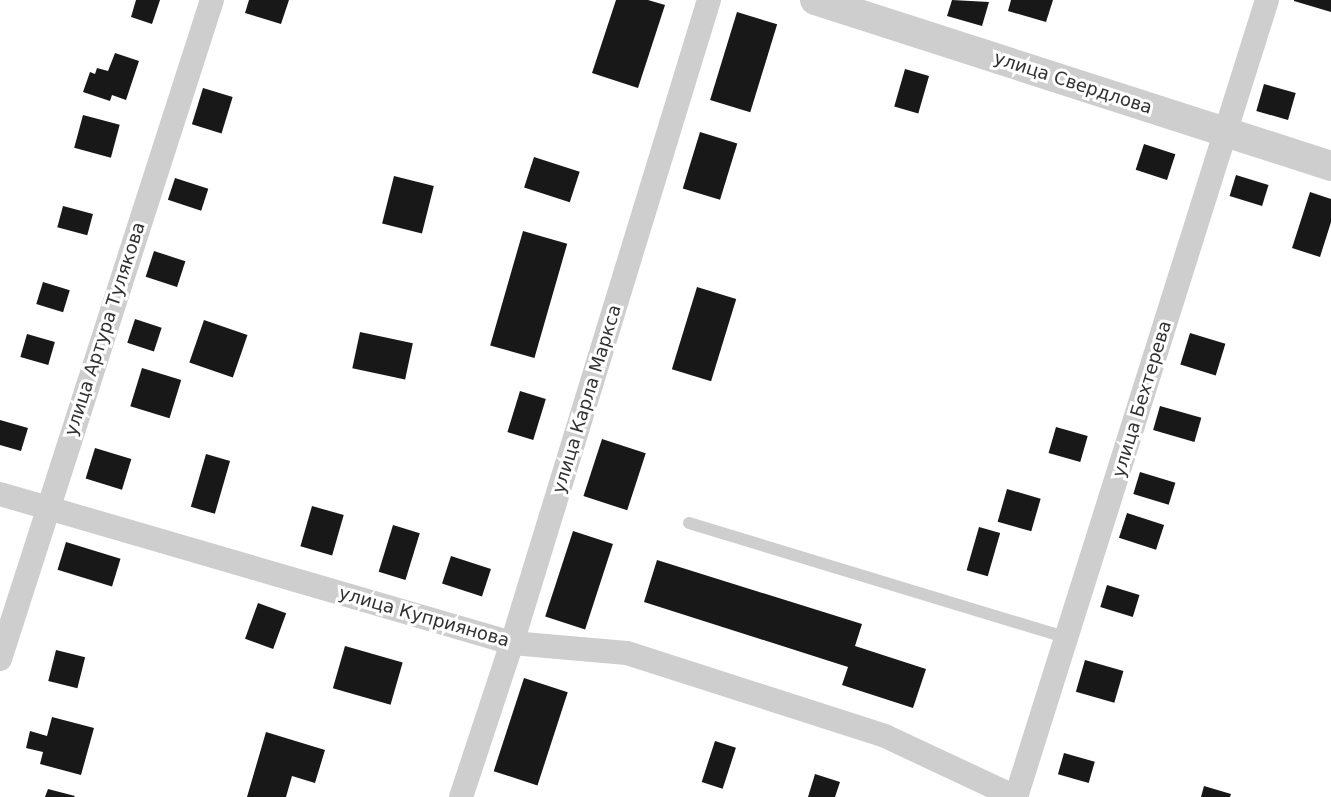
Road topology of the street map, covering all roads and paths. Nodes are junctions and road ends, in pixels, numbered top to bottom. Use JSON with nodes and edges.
{"nodes":[{"id":1,"x":212,"y":0,"type":"edge"},
{"id":2,"x":709,"y":0,"type":"edge"},
{"id":3,"x":815,"y":0,"type":"edge"},
{"id":4,"x":1267,"y":0,"type":"edge"},
{"id":5,"x":1226,"y":132,"type":"junction"},
{"id":6,"x":1331,"y":166,"type":"edge"},
{"id":7,"x":0,"y":494,"type":"edge"},
{"id":8,"x":47,"y":507,"type":"junction"},
{"id":9,"x":689,"y":523,"type":"dead end"},
{"id":10,"x":1067,"y":638,"type":"junction"},
{"id":11,"x":512,"y":643,"type":"junction"},
{"id":12,"x":0,"y":659,"type":"edge"},
{"id":13,"x":461,"y":797,"type":"edge"},
{"id":14,"x":1016,"y":797,"type":"edge"}],
"edges":[{"from":1,"to":8,"type":"street","name":"улица Артура Тулякова"},
{"from":2,"to":11,"type":"street","name":"улица Карла Маркса"},
{"from":3,"to":5,"type":"street","name":"улица Свердлова"},
{"from":4,"to":5,"type":"street","name":"улица Бехтерева"},
{"from":5,"to":6,"type":"street","name":"улица Свердлова"},
{"from":5,"to":10,"type":"street","name":"улица Бехтерева"},
{"from":7,"to":8,"type":"street","name":"улица Куприянова"},
{"from":8,"to":11,"type":"street","name":"улица Куприянова"},
{"from":8,"to":12,"type":"street","name":"улица Артура Тулякова"},
{"from":9,"to":10,"type":"lane"},
{"from":10,"to":14,"type":"street","name":"улица Бехтерева"},
{"from":11,"to":13,"type":"street","name":"улица Карла Маркса"},
{"from":11,"to":14,"type":"street","name":"улица Куприянова"}]}
